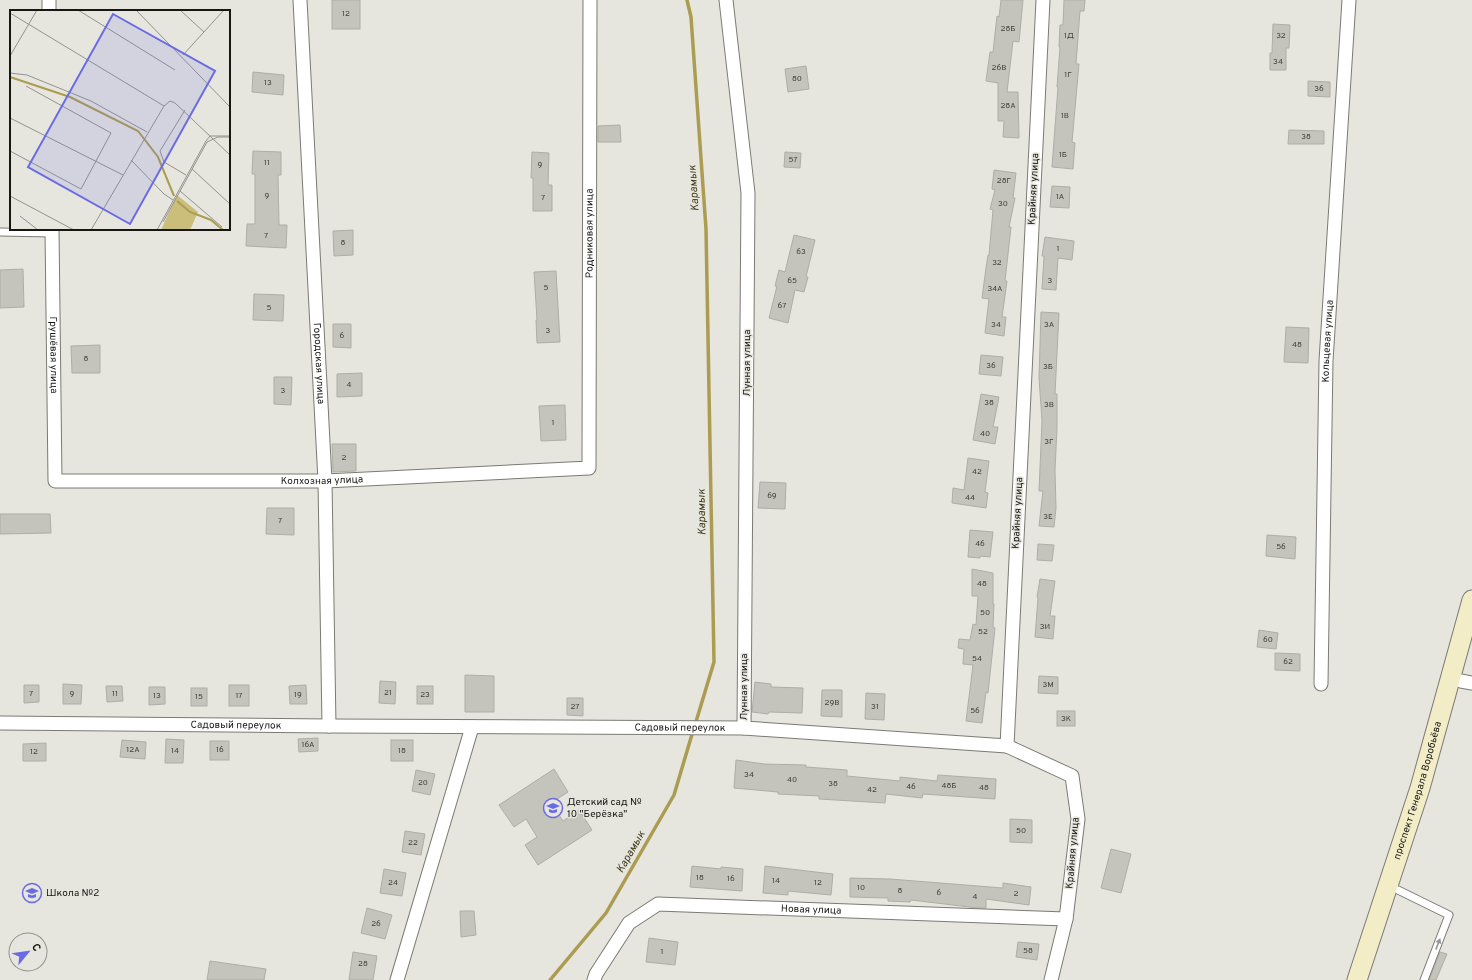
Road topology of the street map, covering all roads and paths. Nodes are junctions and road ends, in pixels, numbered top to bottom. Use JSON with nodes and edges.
{"nodes":[{"id":1,"x":300,"y":0,"type":"edge"},
{"id":2,"x":590,"y":0,"type":"edge"},
{"id":3,"x":726,"y":0,"type":"edge"},
{"id":4,"x":1043,"y":0,"type":"edge"},
{"id":5,"x":1349,"y":0,"type":"edge"},
{"id":6,"x":52,"y":231,"type":"edge"},
{"id":7,"x":0,"y":232,"type":"edge"},
{"id":8,"x":589,"y":468,"type":"joint"},
{"id":9,"x":55,"y":481,"type":"joint"},
{"id":10,"x":325,"y":481,"type":"junction"},
{"id":11,"x":1472,"y":600,"type":"edge"},
{"id":12,"x":1472,"y":638,"type":"edge"},
{"id":13,"x":1466,"y":682,"type":"edge"},
{"id":14,"x":1321,"y":684,"type":"dead end"},
{"id":15,"x":0,"y":722,"type":"edge"},
{"id":16,"x":329,"y":726,"type":"junction"},
{"id":17,"x":472,"y":727,"type":"junction"},
{"id":18,"x":744,"y":728,"type":"junction"},
{"id":19,"x":1007,"y":746,"type":"junction"},
{"id":20,"x":1398,"y":890,"type":"junction"},
{"id":21,"x":1066,"y":919,"type":"junction"},
{"id":22,"x":397,"y":980,"type":"edge"},
{"id":23,"x":594,"y":980,"type":"edge"},
{"id":24,"x":1051,"y":980,"type":"edge"},
{"id":25,"x":1357,"y":980,"type":"edge"},
{"id":26,"x":1366,"y":980,"type":"edge"},
{"id":27,"x":1424,"y":980,"type":"edge"}],
"edges":[{"from":1,"to":10,"type":"street","name":"Городская улица"},
{"from":2,"to":8,"type":"street","name":"Родниковая улица"},
{"from":3,"to":18,"type":"street","name":"Лунная улица"},
{"from":4,"to":19,"type":"street","name":"Крайняя улица"},
{"from":5,"to":14,"type":"street","name":"Кольцевая улица"},
{"from":6,"to":7,"type":"lane"},
{"from":6,"to":9,"type":"street","name":"Грушёвая улица"},
{"from":8,"to":10,"type":"street","name":"Колхозная улица"},
{"from":9,"to":10,"type":"street","name":"Колхозная улица"},
{"from":10,"to":16,"type":"street","name":"Городская улица"},
{"from":11,"to":25,"type":"main road","name":"проспект Генерала Воробьёва"},
{"from":12,"to":13,"type":"main road","name":"проспект Генерала Воробьёва"},
{"from":13,"to":20,"type":"main road","name":"проспект Генерала Воробьёва"},
{"from":15,"to":16,"type":"street","name":"Садовый переулок"},
{"from":16,"to":17,"type":"street","name":"Садовый переулок"},
{"from":17,"to":18,"type":"street","name":"Садовый переулок"},
{"from":17,"to":22,"type":"street"},
{"from":18,"to":19,"type":"street","name":"Садовый переулок"},
{"from":19,"to":21,"type":"street","name":"Крайняя улица"},
{"from":20,"to":26,"type":"main road","name":"проспект Генерала Воробьёва"},
{"from":27,"to":20,"type":"lane","one_way":true},
{"from":21,"to":23,"type":"street","name":"Новая улица"},
{"from":21,"to":24,"type":"street","name":"Крайняя улица"}]}
